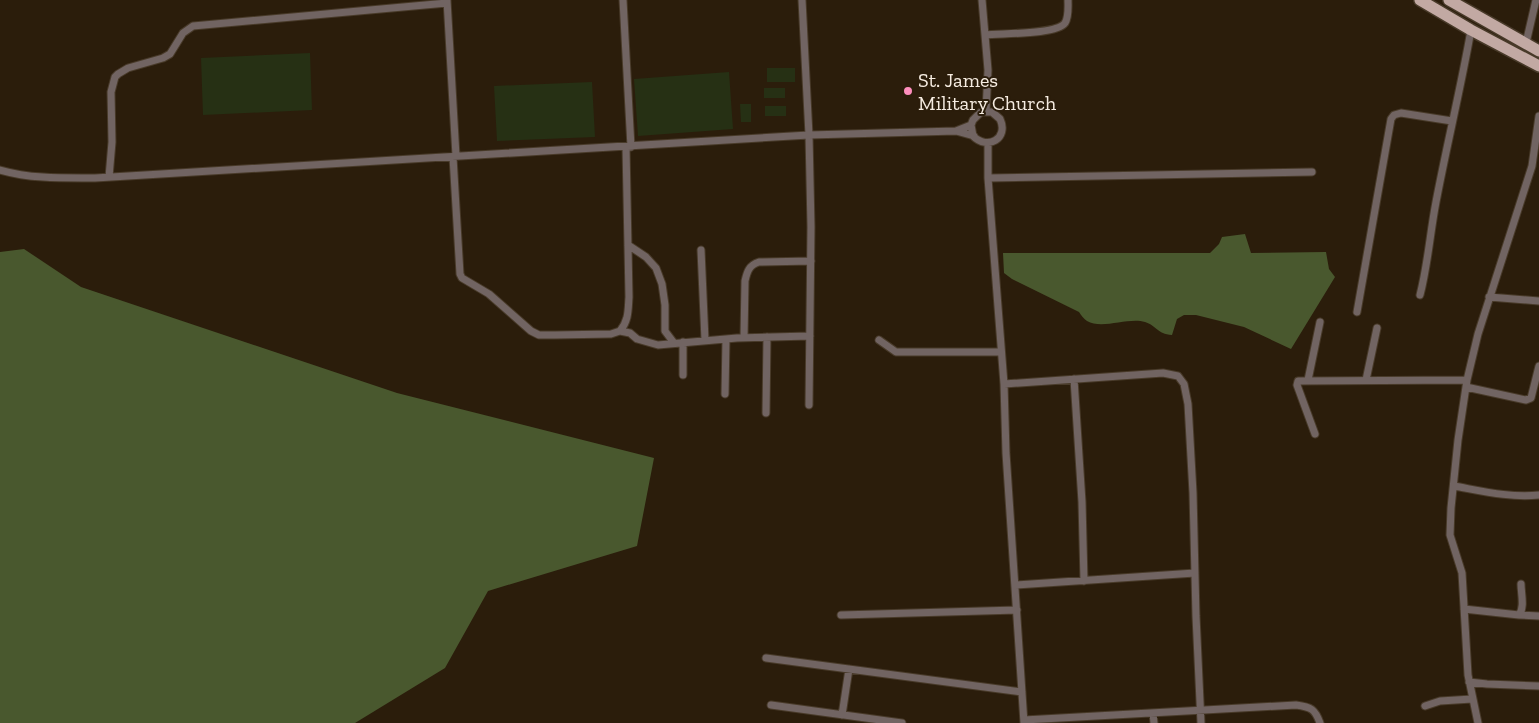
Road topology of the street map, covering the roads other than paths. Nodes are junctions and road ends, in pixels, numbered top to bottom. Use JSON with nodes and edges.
{"nodes":[{"id":1,"x":623,"y":0,"type":"edge"},
{"id":2,"x":802,"y":0,"type":"edge"},
{"id":3,"x":982,"y":0,"type":"edge"},
{"id":4,"x":1068,"y":0,"type":"edge"},
{"id":5,"x":1420,"y":0,"type":"edge"},
{"id":6,"x":1449,"y":0,"type":"edge"},
{"id":7,"x":1536,"y":0,"type":"edge"},
{"id":8,"x":447,"y":1,"type":"edge"},
{"id":9,"x":1471,"y":30,"type":"junction"},
{"id":10,"x":985,"y":35,"type":"junction"},
{"id":11,"x":1526,"y":43,"type":"junction"},
{"id":12,"x":1539,"y":50,"type":"edge"},
{"id":13,"x":1539,"y":66,"type":"edge"},
{"id":14,"x":986,"y":111,"type":"junction"},
{"id":15,"x":1539,"y":116,"type":"edge"},
{"id":16,"x":1452,"y":122,"type":"junction"},
{"id":17,"x":971,"y":125,"type":"junction"},
{"id":18,"x":956,"y":131,"type":"junction"},
{"id":19,"x":810,"y":135,"type":"junction"},
{"id":20,"x":974,"y":136,"type":"junction"},
{"id":21,"x":988,"y":143,"type":"junction"},
{"id":22,"x":629,"y":147,"type":"junction"},
{"id":23,"x":454,"y":156,"type":"junction"},
{"id":24,"x":0,"y":170,"type":"edge"},
{"id":25,"x":1312,"y":172,"type":"dead end"},
{"id":26,"x":109,"y":176,"type":"junction"},
{"id":27,"x":988,"y":178,"type":"junction"},
{"id":28,"x":628,"y":246,"type":"junction"},
{"id":29,"x":701,"y":250,"type":"dead end"},
{"id":30,"x":811,"y":261,"type":"junction"},
{"id":31,"x":1420,"y":295,"type":"dead end"},
{"id":32,"x":1489,"y":297,"type":"junction"},
{"id":33,"x":1539,"y":301,"type":"edge"},
{"id":34,"x":1357,"y":312,"type":"dead end"},
{"id":35,"x":1320,"y":322,"type":"dead end"},
{"id":36,"x":1378,"y":328,"type":"dead end"},
{"id":37,"x":620,"y":331,"type":"junction"},
{"id":38,"x":810,"y":336,"type":"junction"},
{"id":39,"x":767,"y":337,"type":"junction"},
{"id":40,"x":744,"y":338,"type":"junction"},
{"id":41,"x":726,"y":339,"type":"junction"},
{"id":42,"x":705,"y":340,"type":"junction"},
{"id":43,"x":879,"y":340,"type":"dead end"},
{"id":44,"x":683,"y":342,"type":"junction"},
{"id":45,"x":674,"y":343,"type":"junction"},
{"id":46,"x":1001,"y":352,"type":"junction"},
{"id":47,"x":1539,"y":366,"type":"edge"},
{"id":48,"x":683,"y":375,"type":"dead end"},
{"id":49,"x":1074,"y":379,"type":"junction"},
{"id":50,"x":1308,"y":380,"type":"junction"},
{"id":51,"x":1366,"y":380,"type":"junction"},
{"id":52,"x":1466,"y":383,"type":"junction"},
{"id":53,"x":1004,"y":384,"type":"junction"},
{"id":54,"x":725,"y":394,"type":"dead end"},
{"id":55,"x":809,"y":405,"type":"dead end"},
{"id":56,"x":766,"y":414,"type":"dead end"},
{"id":57,"x":1315,"y":434,"type":"dead end"},
{"id":58,"x":1454,"y":486,"type":"junction"},
{"id":59,"x":1539,"y":495,"type":"edge"},
{"id":60,"x":1195,"y":573,"type":"junction"},
{"id":61,"x":1084,"y":581,"type":"junction"},
{"id":62,"x":1521,"y":584,"type":"dead end"},
{"id":63,"x":1016,"y":585,"type":"junction"},
{"id":64,"x":1464,"y":608,"type":"junction"},
{"id":65,"x":1017,"y":610,"type":"junction"},
{"id":66,"x":1519,"y":615,"type":"junction"},
{"id":67,"x":841,"y":616,"type":"dead end"},
{"id":68,"x":1539,"y":616,"type":"edge"},
{"id":69,"x":766,"y":658,"type":"dead end"},
{"id":70,"x":850,"y":669,"type":"junction"},
{"id":71,"x":1469,"y":682,"type":"junction"},
{"id":72,"x":1539,"y":686,"type":"edge"},
{"id":73,"x":1022,"y":692,"type":"junction"},
{"id":74,"x":1472,"y":699,"type":"junction"},
{"id":75,"x":771,"y":705,"type":"dead end"},
{"id":76,"x":1424,"y":706,"type":"dead end"},
{"id":77,"x":1200,"y":710,"type":"junction"},
{"id":78,"x":1153,"y":713,"type":"junction"},
{"id":79,"x":842,"y":715,"type":"junction"},
{"id":80,"x":1024,"y":721,"type":"edge"},
{"id":81,"x":902,"y":723,"type":"edge"},
{"id":82,"x":1154,"y":723,"type":"edge"},
{"id":83,"x":1201,"y":723,"type":"edge"},
{"id":84,"x":1320,"y":723,"type":"edge"},
{"id":85,"x":1478,"y":723,"type":"edge"}],
"edges":[{"from":1,"to":22,"type":"street"},
{"from":2,"to":19,"type":"street"},
{"from":3,"to":10,"type":"street"},
{"from":4,"to":10,"type":"street"},
{"from":5,"to":9,"type":"main road"},
{"from":6,"to":11,"type":"main road"},
{"from":7,"to":11,"type":"street"},
{"from":8,"to":23,"type":"street"},
{"from":8,"to":26,"type":"street"},
{"from":9,"to":13,"type":"main road"},
{"from":9,"to":16,"type":"street"},
{"from":10,"to":14,"type":"street"},
{"from":11,"to":12,"type":"main road"},
{"from":14,"to":17,"type":"street"},
{"from":14,"to":21,"type":"street"},
{"from":15,"to":32,"type":"street"},
{"from":16,"to":31,"type":"street"},
{"from":16,"to":34,"type":"street"},
{"from":17,"to":18,"type":"street"},
{"from":17,"to":20,"type":"street"},
{"from":18,"to":19,"type":"street"},
{"from":18,"to":20,"type":"street"},
{"from":19,"to":22,"type":"street"},
{"from":19,"to":30,"type":"street"},
{"from":20,"to":21,"type":"street"},
{"from":21,"to":27,"type":"street"},
{"from":22,"to":23,"type":"street"},
{"from":22,"to":28,"type":"street"},
{"from":23,"to":26,"type":"street"},
{"from":23,"to":37,"type":"street"},
{"from":24,"to":26,"type":"street"},
{"from":25,"to":27,"type":"street"},
{"from":27,"to":46,"type":"street"},
{"from":28,"to":37,"type":"street"},
{"from":28,"to":45,"type":"street"},
{"from":29,"to":42,"type":"street"},
{"from":30,"to":38,"type":"street"},
{"from":30,"to":40,"type":"street"},
{"from":32,"to":33,"type":"street"},
{"from":32,"to":52,"type":"street"},
{"from":35,"to":50,"type":"street"},
{"from":36,"to":51,"type":"street"},
{"from":37,"to":45,"type":"street"},
{"from":38,"to":39,"type":"street"},
{"from":38,"to":55,"type":"street"},
{"from":39,"to":40,"type":"street"},
{"from":39,"to":56,"type":"street"},
{"from":40,"to":41,"type":"street"},
{"from":41,"to":42,"type":"street"},
{"from":41,"to":54,"type":"street"},
{"from":42,"to":44,"type":"street"},
{"from":43,"to":46,"type":"street"},
{"from":44,"to":45,"type":"street"},
{"from":44,"to":48,"type":"street"},
{"from":46,"to":53,"type":"street"},
{"from":47,"to":52,"type":"street"},
{"from":49,"to":53,"type":"street"},
{"from":49,"to":60,"type":"street"},
{"from":49,"to":61,"type":"street"},
{"from":50,"to":51,"type":"street"},
{"from":50,"to":57,"type":"street"},
{"from":51,"to":52,"type":"street"},
{"from":52,"to":58,"type":"street"},
{"from":53,"to":63,"type":"street"},
{"from":58,"to":59,"type":"street"},
{"from":58,"to":64,"type":"street"},
{"from":60,"to":61,"type":"street"},
{"from":60,"to":77,"type":"street"},
{"from":61,"to":63,"type":"street"},
{"from":62,"to":66,"type":"street"},
{"from":63,"to":65,"type":"street"},
{"from":64,"to":66,"type":"street"},
{"from":64,"to":71,"type":"street"},
{"from":65,"to":67,"type":"street"},
{"from":65,"to":73,"type":"street"},
{"from":66,"to":68,"type":"street"},
{"from":69,"to":70,"type":"street"},
{"from":70,"to":73,"type":"street"},
{"from":70,"to":79,"type":"street"},
{"from":71,"to":72,"type":"street"},
{"from":71,"to":74,"type":"street"},
{"from":73,"to":80,"type":"street"},
{"from":74,"to":76,"type":"street"},
{"from":74,"to":85,"type":"street"},
{"from":75,"to":79,"type":"street"},
{"from":77,"to":78,"type":"street"},
{"from":77,"to":83,"type":"street"},
{"from":77,"to":84,"type":"street"},
{"from":78,"to":80,"type":"street"},
{"from":78,"to":82,"type":"street"},
{"from":79,"to":81,"type":"street"}]}
